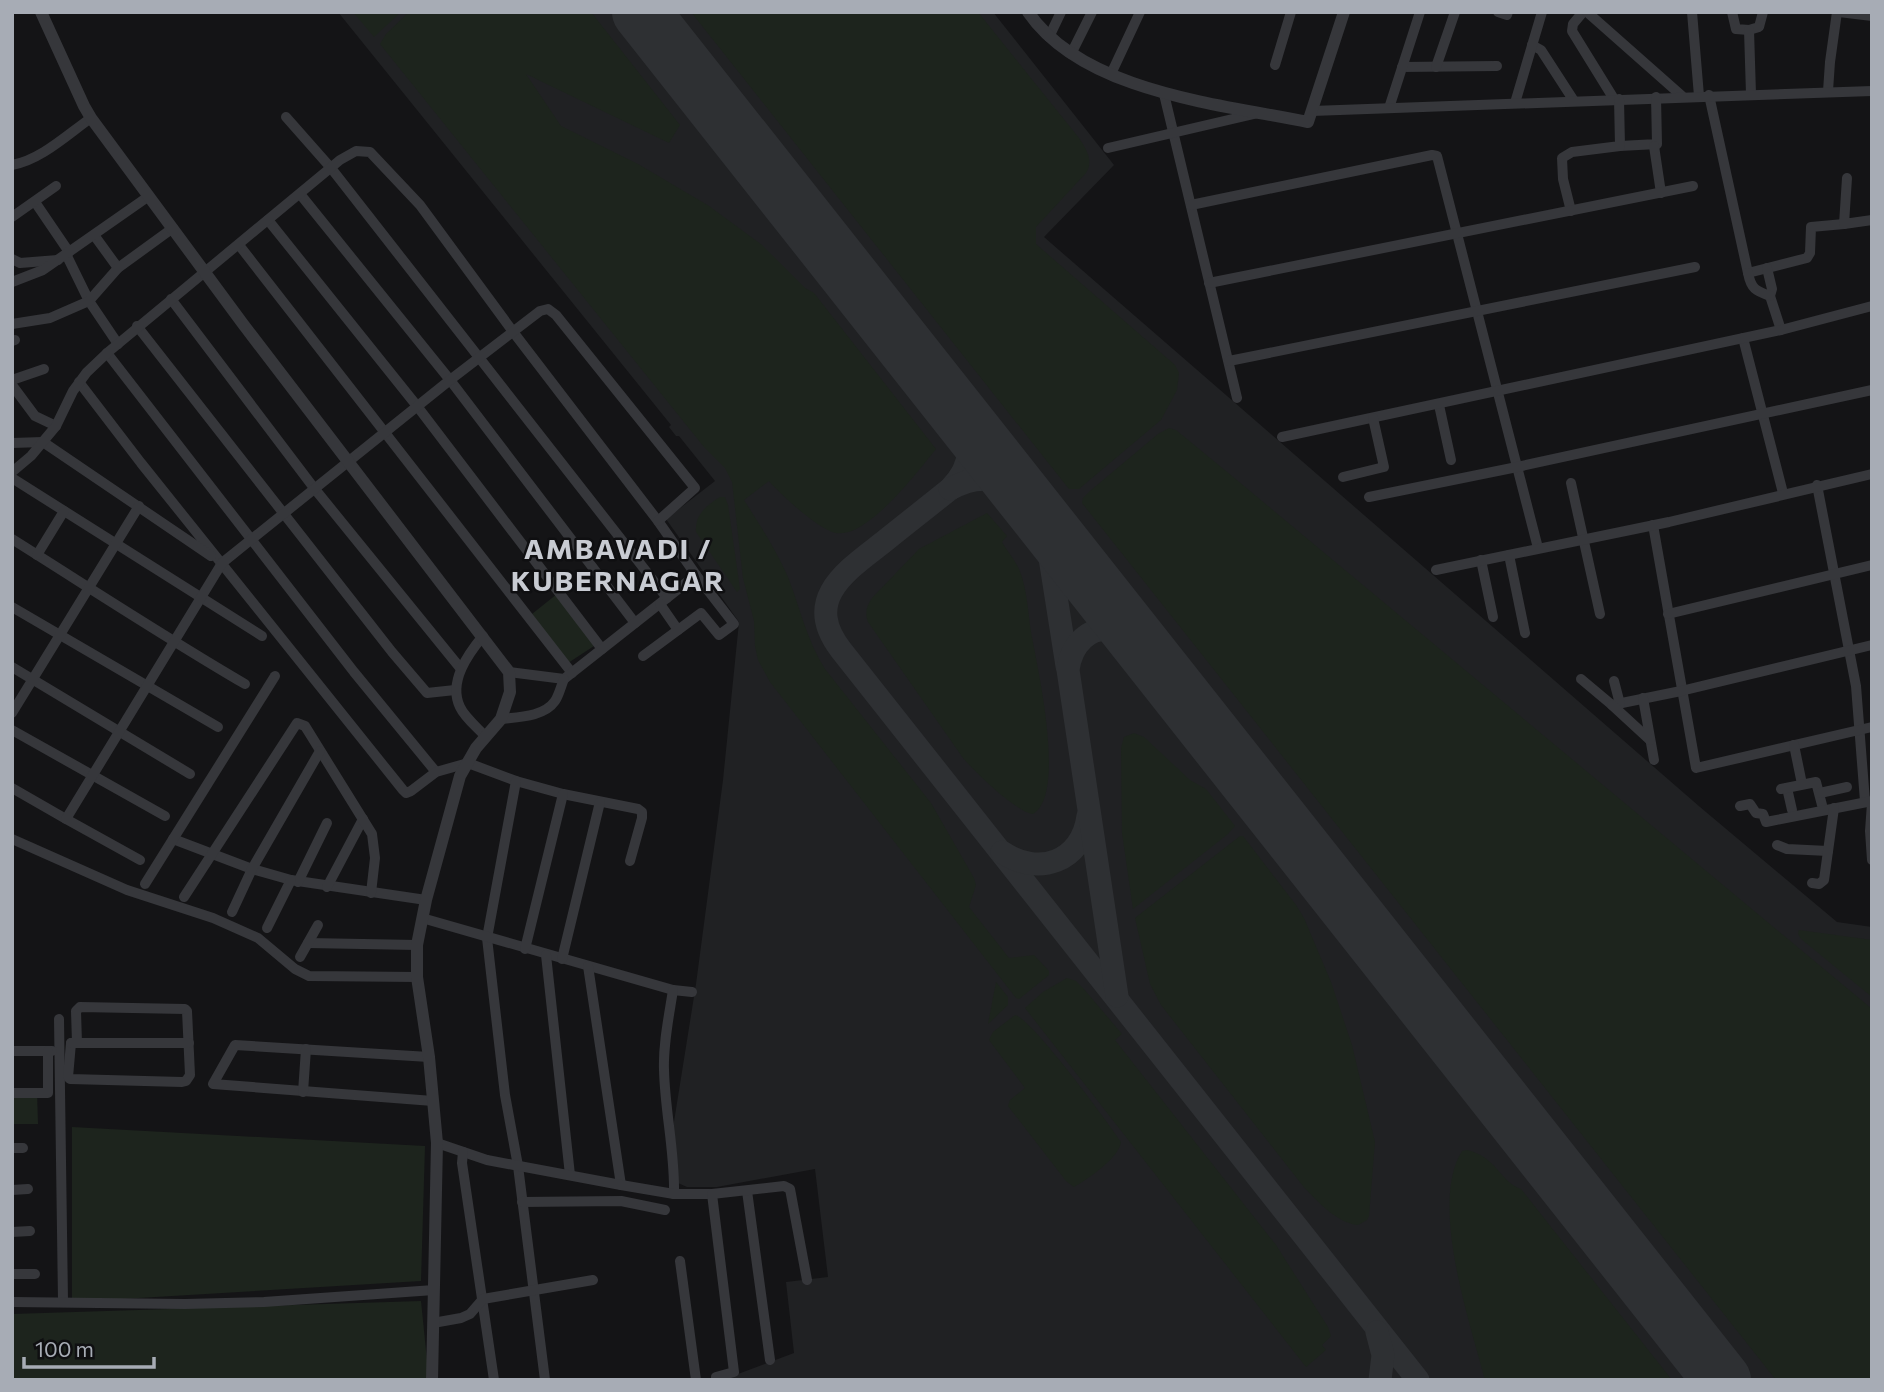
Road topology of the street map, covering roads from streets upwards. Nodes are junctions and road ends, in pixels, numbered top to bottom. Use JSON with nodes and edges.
{"nodes":[{"id":1,"x":41,"y":12,"type":"edge"},
{"id":2,"x":1028,"y":12,"type":"edge"},
{"id":3,"x":1062,"y":12,"type":"edge"},
{"id":4,"x":1092,"y":12,"type":"edge"},
{"id":5,"x":1140,"y":12,"type":"edge"},
{"id":6,"x":1291,"y":12,"type":"edge"},
{"id":7,"x":1344,"y":12,"type":"edge"},
{"id":8,"x":1420,"y":12,"type":"edge"},
{"id":9,"x":1455,"y":12,"type":"edge"},
{"id":10,"x":1498,"y":12,"type":"edge"},
{"id":11,"x":1508,"y":12,"type":"edge"},
{"id":12,"x":1542,"y":12,"type":"edge"},
{"id":13,"x":1585,"y":12,"type":"edge"},
{"id":14,"x":1692,"y":12,"type":"edge"},
{"id":15,"x":1732,"y":12,"type":"edge"},
{"id":16,"x":1763,"y":12,"type":"edge"},
{"id":17,"x":1838,"y":12,"type":"edge"},
{"id":18,"x":1872,"y":16,"type":"edge"},
{"id":19,"x":1749,"y":30,"type":"junction"},
{"id":20,"x":1049,"y":37,"type":"junction"},
{"id":21,"x":1532,"y":45,"type":"junction"},
{"id":22,"x":1071,"y":54,"type":"junction"},
{"id":23,"x":1275,"y":65,"type":"dead end"},
{"id":24,"x":1497,"y":66,"type":"dead end"},
{"id":25,"x":1402,"y":67,"type":"junction"},
{"id":26,"x":1436,"y":67,"type":"junction"},
{"id":27,"x":1111,"y":74,"type":"junction"},
{"id":28,"x":1872,"y":90,"type":"edge"},
{"id":29,"x":1828,"y":91,"type":"junction"},
{"id":30,"x":1164,"y":94,"type":"junction"},
{"id":31,"x":1751,"y":94,"type":"junction"},
{"id":32,"x":1682,"y":96,"type":"junction"},
{"id":33,"x":1704,"y":96,"type":"junction"},
{"id":34,"x":1656,"y":97,"type":"junction"},
{"id":35,"x":1616,"y":99,"type":"junction"},
{"id":36,"x":1574,"y":101,"type":"junction"},
{"id":37,"x":1515,"y":103,"type":"junction"},
{"id":38,"x":1389,"y":108,"type":"junction"},
{"id":39,"x":1312,"y":111,"type":"junction"},
{"id":40,"x":1259,"y":112,"type":"junction"},
{"id":41,"x":286,"y":117,"type":"dead end"},
{"id":42,"x":91,"y":118,"type":"junction"},
{"id":43,"x":1174,"y":132,"type":"junction"},
{"id":44,"x":1620,"y":146,"type":"junction"},
{"id":45,"x":1654,"y":146,"type":"junction"},
{"id":46,"x":1108,"y":148,"type":"dead end"},
{"id":47,"x":12,"y":164,"type":"edge"},
{"id":48,"x":331,"y":168,"type":"junction"},
{"id":49,"x":1847,"y":178,"type":"dead end"},
{"id":50,"x":56,"y":186,"type":"dead end"},
{"id":51,"x":1693,"y":186,"type":"dead end"},
{"id":52,"x":1661,"y":193,"type":"junction"},
{"id":53,"x":300,"y":194,"type":"junction"},
{"id":54,"x":149,"y":196,"type":"junction"},
{"id":55,"x":35,"y":202,"type":"junction"},
{"id":56,"x":1191,"y":205,"type":"junction"},
{"id":57,"x":1571,"y":211,"type":"junction"},
{"id":58,"x":12,"y":217,"type":"edge"},
{"id":59,"x":268,"y":220,"type":"junction"},
{"id":60,"x":1872,"y":220,"type":"edge"},
{"id":61,"x":1844,"y":224,"type":"junction"},
{"id":62,"x":173,"y":228,"type":"junction"},
{"id":63,"x":1456,"y":234,"type":"junction"},
{"id":64,"x":94,"y":235,"type":"junction"},
{"id":65,"x":239,"y":245,"type":"junction"},
{"id":66,"x":64,"y":256,"type":"junction"},
{"id":67,"x":12,"y":259,"type":"edge"},
{"id":68,"x":1695,"y":267,"type":"dead end"},
{"id":69,"x":118,"y":268,"type":"junction"},
{"id":70,"x":1767,"y":268,"type":"junction"},
{"id":71,"x":205,"y":271,"type":"junction"},
{"id":72,"x":1748,"y":273,"type":"junction"},
{"id":73,"x":12,"y":282,"type":"edge"},
{"id":74,"x":1209,"y":283,"type":"junction"},
{"id":75,"x":1770,"y":296,"type":"junction"},
{"id":76,"x":171,"y":299,"type":"junction"},
{"id":77,"x":89,"y":302,"type":"junction"},
{"id":78,"x":1872,"y":306,"type":"edge"},
{"id":79,"x":1477,"y":312,"type":"junction"},
{"id":80,"x":12,"y":324,"type":"edge"},
{"id":81,"x":137,"y":326,"type":"junction"},
{"id":82,"x":1781,"y":330,"type":"junction"},
{"id":83,"x":514,"y":333,"type":"junction"},
{"id":84,"x":1743,"y":338,"type":"junction"},
{"id":85,"x":118,"y":344,"type":"junction"},
{"id":86,"x":107,"y":353,"type":"junction"},
{"id":87,"x":479,"y":358,"type":"junction"},
{"id":88,"x":1229,"y":361,"type":"junction"},
{"id":89,"x":44,"y":369,"type":"dead end"},
{"id":90,"x":450,"y":380,"type":"junction"},
{"id":91,"x":79,"y":382,"type":"junction"},
{"id":92,"x":12,"y":383,"type":"edge"},
{"id":93,"x":1872,"y":390,"type":"edge"},
{"id":94,"x":1498,"y":392,"type":"junction"},
{"id":95,"x":1237,"y":398,"type":"dead end"},
{"id":96,"x":1439,"y":405,"type":"junction"},
{"id":97,"x":417,"y":406,"type":"junction"},
{"id":98,"x":1763,"y":414,"type":"junction"},
{"id":99,"x":1373,"y":418,"type":"junction"},
{"id":100,"x":56,"y":426,"type":"junction"},
{"id":101,"x":384,"y":432,"type":"junction"},
{"id":102,"x":1282,"y":437,"type":"dead end"},
{"id":103,"x":43,"y":442,"type":"junction"},
{"id":104,"x":12,"y":443,"type":"edge"},
{"id":105,"x":1451,"y":460,"type":"dead end"},
{"id":106,"x":348,"y":461,"type":"junction"},
{"id":107,"x":1517,"y":467,"type":"junction"},
{"id":108,"x":12,"y":472,"type":"edge"},
{"id":109,"x":1872,"y":474,"type":"edge"},
{"id":110,"x":1343,"y":477,"type":"dead end"},
{"id":111,"x":12,"y":478,"type":"edge"},
{"id":112,"x":1571,"y":483,"type":"dead end"},
{"id":113,"x":1817,"y":485,"type":"junction"},
{"id":114,"x":314,"y":488,"type":"junction"},
{"id":115,"x":1783,"y":493,"type":"junction"},
{"id":116,"x":1369,"y":497,"type":"dead end"},
{"id":117,"x":139,"y":506,"type":"junction"},
{"id":118,"x":64,"y":511,"type":"junction"},
{"id":119,"x":284,"y":512,"type":"junction"},
{"id":120,"x":658,"y":521,"type":"junction"},
{"id":121,"x":1653,"y":525,"type":"junction"},
{"id":122,"x":1584,"y":539,"type":"junction"},
{"id":123,"x":12,"y":540,"type":"edge"},
{"id":124,"x":250,"y":540,"type":"junction"},
{"id":125,"x":115,"y":542,"type":"junction"},
{"id":126,"x":1538,"y":548,"type":"junction"},
{"id":127,"x":37,"y":555,"type":"junction"},
{"id":128,"x":1509,"y":555,"type":"junction"},
{"id":129,"x":1480,"y":561,"type":"junction"},
{"id":130,"x":222,"y":563,"type":"junction"},
{"id":131,"x":1872,"y":565,"type":"edge"},
{"id":132,"x":1436,"y":570,"type":"dead end"},
{"id":133,"x":1834,"y":573,"type":"junction"},
{"id":134,"x":696,"y":575,"type":"junction"},
{"id":135,"x":90,"y":586,"type":"junction"},
{"id":136,"x":200,"y":597,"type":"junction"},
{"id":137,"x":663,"y":601,"type":"junction"},
{"id":138,"x":12,"y":607,"type":"edge"},
{"id":139,"x":1600,"y":614,"type":"dead end"},
{"id":140,"x":1668,"y":614,"type":"junction"},
{"id":141,"x":1493,"y":617,"type":"dead end"},
{"id":142,"x":635,"y":623,"type":"junction"},
{"id":143,"x":678,"y":630,"type":"junction"},
{"id":144,"x":1525,"y":633,"type":"dead end"},
{"id":145,"x":59,"y":635,"type":"junction"},
{"id":146,"x":262,"y":636,"type":"dead end"},
{"id":147,"x":483,"y":636,"type":"junction"},
{"id":148,"x":173,"y":642,"type":"junction"},
{"id":149,"x":1872,"y":645,"type":"edge"},
{"id":150,"x":602,"y":649,"type":"junction"},
{"id":151,"x":1848,"y":649,"type":"junction"},
{"id":152,"x":643,"y":656,"type":"dead end"},
{"id":153,"x":12,"y":667,"type":"edge"},
{"id":154,"x":461,"y":669,"type":"junction"},
{"id":155,"x":509,"y":673,"type":"junction"},
{"id":156,"x":275,"y":676,"type":"dead end"},
{"id":157,"x":568,"y":676,"type":"junction"},
{"id":158,"x":32,"y":679,"type":"junction"},
{"id":159,"x":1581,"y":679,"type":"dead end"},
{"id":160,"x":1614,"y":681,"type":"dead end"},
{"id":161,"x":245,"y":684,"type":"dead end"},
{"id":162,"x":146,"y":686,"type":"junction"},
{"id":163,"x":455,"y":690,"type":"junction"},
{"id":164,"x":1681,"y":691,"type":"junction"},
{"id":165,"x":1643,"y":698,"type":"junction"},
{"id":166,"x":1616,"y":704,"type":"junction"},
{"id":167,"x":12,"y":713,"type":"edge"},
{"id":168,"x":501,"y":719,"type":"junction"},
{"id":169,"x":218,"y":727,"type":"dead end"},
{"id":170,"x":1872,"y":727,"type":"edge"},
{"id":171,"x":1859,"y":729,"type":"junction"},
{"id":172,"x":12,"y":730,"type":"edge"},
{"id":173,"x":118,"y":732,"type":"junction"},
{"id":174,"x":486,"y":737,"type":"junction"},
{"id":175,"x":1651,"y":740,"type":"junction"},
{"id":176,"x":1794,"y":745,"type":"junction"},
{"id":177,"x":320,"y":751,"type":"junction"},
{"id":178,"x":1654,"y":760,"type":"dead end"},
{"id":179,"x":468,"y":763,"type":"junction"},
{"id":180,"x":1867,"y":764,"type":"edge"},
{"id":181,"x":436,"y":772,"type":"junction"},
{"id":182,"x":190,"y":774,"type":"dead end"},
{"id":183,"x":91,"y":775,"type":"junction"},
{"id":184,"x":516,"y":781,"type":"junction"},
{"id":185,"x":1802,"y":784,"type":"junction"},
{"id":186,"x":1847,"y":787,"type":"dead end"},
{"id":187,"x":12,"y":788,"type":"edge"},
{"id":188,"x":1820,"y":793,"type":"junction"},
{"id":189,"x":563,"y":794,"type":"junction"},
{"id":190,"x":600,"y":802,"type":"junction"},
{"id":191,"x":1870,"y":804,"type":"edge"},
{"id":192,"x":1822,"y":805,"type":"dead end"},
{"id":193,"x":1740,"y":806,"type":"dead end"},
{"id":194,"x":1834,"y":808,"type":"junction"},
{"id":195,"x":1792,"y":810,"type":"dead end"},
{"id":196,"x":165,"y":817,"type":"dead end"},
{"id":197,"x":66,"y":819,"type":"junction"},
{"id":198,"x":363,"y":819,"type":"junction"},
{"id":199,"x":327,"y":823,"type":"dead end"},
{"id":200,"x":12,"y":839,"type":"edge"},
{"id":201,"x":173,"y":839,"type":"junction"},
{"id":202,"x":1777,"y":845,"type":"dead end"},
{"id":203,"x":1828,"y":851,"type":"junction"},
{"id":204,"x":211,"y":854,"type":"junction"},
{"id":205,"x":140,"y":860,"type":"dead end"},
{"id":206,"x":1872,"y":860,"type":"edge"},
{"id":207,"x":630,"y":861,"type":"dead end"},
{"id":208,"x":252,"y":869,"type":"junction"},
{"id":209,"x":295,"y":881,"type":"junction"},
{"id":210,"x":1812,"y":883,"type":"dead end"},
{"id":211,"x":145,"y":884,"type":"dead end"},
{"id":212,"x":327,"y":887,"type":"junction"},
{"id":213,"x":371,"y":893,"type":"junction"},
{"id":214,"x":184,"y":897,"type":"dead end"},
{"id":215,"x":426,"y":900,"type":"junction"},
{"id":216,"x":232,"y":912,"type":"dead end"},
{"id":217,"x":422,"y":918,"type":"junction"},
{"id":218,"x":318,"y":925,"type":"dead end"},
{"id":219,"x":267,"y":928,"type":"dead end"},
{"id":220,"x":487,"y":938,"type":"junction"},
{"id":221,"x":308,"y":943,"type":"junction"},
{"id":222,"x":417,"y":945,"type":"junction"},
{"id":223,"x":525,"y":949,"type":"junction"},
{"id":224,"x":546,"y":955,"type":"junction"},
{"id":225,"x":300,"y":957,"type":"dead end"},
{"id":226,"x":562,"y":959,"type":"junction"},
{"id":227,"x":588,"y":966,"type":"junction"},
{"id":228,"x":417,"y":977,"type":"junction"},
{"id":229,"x":673,"y":990,"type":"junction"},
{"id":230,"x":692,"y":992,"type":"dead end"},
{"id":231,"x":59,"y":1019,"type":"dead end"},
{"id":232,"x":188,"y":1043,"type":"junction"},
{"id":233,"x":67,"y":1045,"type":"junction"},
{"id":234,"x":306,"y":1049,"type":"junction"},
{"id":235,"x":12,"y":1051,"type":"edge"},
{"id":236,"x":48,"y":1051,"type":"junction"},
{"id":237,"x":429,"y":1057,"type":"junction"},
{"id":238,"x":303,"y":1092,"type":"junction"},
{"id":239,"x":12,"y":1093,"type":"edge"},
{"id":240,"x":433,"y":1101,"type":"junction"},
{"id":241,"x":437,"y":1143,"type":"junction"},
{"id":242,"x":463,"y":1152,"type":"junction"},
{"id":243,"x":518,"y":1166,"type":"junction"},
{"id":244,"x":570,"y":1175,"type":"junction"},
{"id":245,"x":621,"y":1185,"type":"junction"},
{"id":246,"x":28,"y":1189,"type":"dead end"},
{"id":247,"x":12,"y":1190,"type":"edge"},
{"id":248,"x":747,"y":1191,"type":"junction"},
{"id":249,"x":674,"y":1194,"type":"junction"},
{"id":250,"x":712,"y":1194,"type":"junction"},
{"id":251,"x":523,"y":1202,"type":"junction"},
{"id":252,"x":665,"y":1210,"type":"dead end"},
{"id":253,"x":30,"y":1231,"type":"dead end"},
{"id":254,"x":12,"y":1232,"type":"edge"},
{"id":255,"x":680,"y":1261,"type":"dead end"},
{"id":256,"x":12,"y":1274,"type":"edge"},
{"id":257,"x":35,"y":1274,"type":"dead end"},
{"id":258,"x":593,"y":1280,"type":"dead end"},
{"id":259,"x":807,"y":1280,"type":"dead end"},
{"id":260,"x":434,"y":1290,"type":"junction"},
{"id":261,"x":534,"y":1290,"type":"junction"},
{"id":262,"x":483,"y":1299,"type":"junction"},
{"id":263,"x":63,"y":1301,"type":"junction"},
{"id":264,"x":12,"y":1302,"type":"edge"},
{"id":265,"x":433,"y":1323,"type":"junction"},
{"id":266,"x":771,"y":1360,"type":"dead end"},
{"id":267,"x":432,"y":1380,"type":"edge"},
{"id":268,"x":494,"y":1380,"type":"edge"},
{"id":269,"x":545,"y":1380,"type":"edge"},
{"id":270,"x":696,"y":1380,"type":"edge"},
{"id":271,"x":716,"y":1380,"type":"edge"}],
"edges":[{"from":1,"to":42,"type":"street"},
{"from":2,"to":20,"type":"street"},
{"from":3,"to":20,"type":"street"},
{"from":4,"to":22,"type":"street"},
{"from":5,"to":27,"type":"street"},
{"from":6,"to":23,"type":"street"},
{"from":7,"to":39,"type":"street"},
{"from":8,"to":25,"type":"street"},
{"from":9,"to":26,"type":"street"},
{"from":10,"to":11,"type":"street"},
{"from":12,"to":21,"type":"street"},
{"from":13,"to":32,"type":"street"},
{"from":13,"to":35,"type":"street"},
{"from":14,"to":33,"type":"street"},
{"from":15,"to":19,"type":"street"},
{"from":16,"to":19,"type":"street"},
{"from":17,"to":18,"type":"street"},
{"from":17,"to":29,"type":"street"},
{"from":19,"to":31,"type":"street"},
{"from":20,"to":22,"type":"street"},
{"from":21,"to":36,"type":"street"},
{"from":21,"to":37,"type":"street"},
{"from":22,"to":27,"type":"street"},
{"from":24,"to":26,"type":"street"},
{"from":25,"to":26,"type":"street"},
{"from":25,"to":38,"type":"street"},
{"from":27,"to":30,"type":"street"},
{"from":28,"to":29,"type":"street"},
{"from":29,"to":31,"type":"street"},
{"from":30,"to":40,"type":"street"},
{"from":30,"to":43,"type":"street"},
{"from":31,"to":33,"type":"street"},
{"from":32,"to":33,"type":"street"},
{"from":32,"to":34,"type":"street"},
{"from":33,"to":72,"type":"street"},
{"from":34,"to":35,"type":"street"},
{"from":34,"to":45,"type":"street"},
{"from":35,"to":36,"type":"street"},
{"from":35,"to":44,"type":"street"},
{"from":36,"to":37,"type":"street"},
{"from":37,"to":38,"type":"street"},
{"from":38,"to":39,"type":"street"},
{"from":39,"to":40,"type":"street"},
{"from":40,"to":43,"type":"street"},
{"from":41,"to":48,"type":"street"},
{"from":42,"to":47,"type":"street"},
{"from":42,"to":54,"type":"street"},
{"from":43,"to":46,"type":"street"},
{"from":43,"to":56,"type":"street"},
{"from":44,"to":45,"type":"street"},
{"from":44,"to":57,"type":"street"},
{"from":45,"to":52,"type":"street"},
{"from":48,"to":53,"type":"street"},
{"from":48,"to":83,"type":"street"},
{"from":48,"to":87,"type":"street"},
{"from":49,"to":61,"type":"street"},
{"from":50,"to":55,"type":"street"},
{"from":51,"to":52,"type":"street"},
{"from":52,"to":57,"type":"street"},
{"from":53,"to":59,"type":"street"},
{"from":53,"to":90,"type":"street"},
{"from":54,"to":62,"type":"street"},
{"from":54,"to":64,"type":"street"},
{"from":55,"to":58,"type":"street"},
{"from":55,"to":66,"type":"street"},
{"from":56,"to":63,"type":"street"},
{"from":56,"to":74,"type":"street"},
{"from":57,"to":63,"type":"street"},
{"from":59,"to":65,"type":"street"},
{"from":59,"to":97,"type":"street"},
{"from":60,"to":61,"type":"street"},
{"from":61,"to":70,"type":"street"},
{"from":62,"to":69,"type":"street"},
{"from":62,"to":71,"type":"street"},
{"from":63,"to":74,"type":"street"},
{"from":63,"to":79,"type":"street"},
{"from":64,"to":66,"type":"street"},
{"from":64,"to":69,"type":"street"},
{"from":65,"to":71,"type":"street"},
{"from":65,"to":101,"type":"street"},
{"from":66,"to":67,"type":"street"},
{"from":66,"to":73,"type":"street"},
{"from":66,"to":77,"type":"street"},
{"from":68,"to":79,"type":"street"},
{"from":69,"to":77,"type":"street"},
{"from":70,"to":72,"type":"street"},
{"from":70,"to":75,"type":"street"},
{"from":71,"to":76,"type":"street"},
{"from":71,"to":106,"type":"street"},
{"from":72,"to":75,"type":"street"},
{"from":74,"to":88,"type":"street"},
{"from":75,"to":82,"type":"street"},
{"from":76,"to":81,"type":"street"},
{"from":76,"to":114,"type":"street"},
{"from":77,"to":80,"type":"street"},
{"from":77,"to":85,"type":"street"},
{"from":78,"to":82,"type":"street"},
{"from":79,"to":88,"type":"street"},
{"from":79,"to":94,"type":"street"},
{"from":81,"to":85,"type":"street"},
{"from":81,"to":119,"type":"street"},
{"from":82,"to":84,"type":"street"},
{"from":83,"to":87,"type":"street"},
{"from":83,"to":120,"type":"street"},
{"from":83,"to":120,"type":"street"},
{"from":84,"to":94,"type":"street"},
{"from":84,"to":98,"type":"street"},
{"from":85,"to":86,"type":"street"},
{"from":86,"to":91,"type":"street"},
{"from":86,"to":124,"type":"street"},
{"from":87,"to":90,"type":"street"},
{"from":87,"to":137,"type":"street"},
{"from":88,"to":95,"type":"street"},
{"from":89,"to":92,"type":"street"},
{"from":90,"to":97,"type":"street"},
{"from":90,"to":142,"type":"street"},
{"from":91,"to":100,"type":"street"},
{"from":91,"to":130,"type":"street"},
{"from":92,"to":100,"type":"street"},
{"from":93,"to":98,"type":"street"},
{"from":94,"to":96,"type":"street"},
{"from":94,"to":107,"type":"street"},
{"from":96,"to":99,"type":"street"},
{"from":96,"to":105,"type":"street"},
{"from":97,"to":101,"type":"street"},
{"from":97,"to":150,"type":"street"},
{"from":98,"to":107,"type":"street"},
{"from":98,"to":115,"type":"street"},
{"from":99,"to":102,"type":"street"},
{"from":99,"to":110,"type":"street"},
{"from":100,"to":103,"type":"street"},
{"from":101,"to":106,"type":"street"},
{"from":101,"to":157,"type":"street"},
{"from":103,"to":104,"type":"street"},
{"from":103,"to":108,"type":"street"},
{"from":103,"to":117,"type":"street"},
{"from":106,"to":114,"type":"street"},
{"from":106,"to":147,"type":"street"},
{"from":107,"to":116,"type":"street"},
{"from":107,"to":126,"type":"street"},
{"from":109,"to":113,"type":"street"},
{"from":111,"to":118,"type":"street"},
{"from":112,"to":122,"type":"street"},
{"from":113,"to":115,"type":"street"},
{"from":113,"to":133,"type":"street"},
{"from":114,"to":119,"type":"street"},
{"from":114,"to":154,"type":"street"},
{"from":115,"to":121,"type":"street"},
{"from":117,"to":125,"type":"street"},
{"from":117,"to":130,"type":"street"},
{"from":118,"to":125,"type":"street"},
{"from":118,"to":127,"type":"street"},
{"from":119,"to":124,"type":"street"},
{"from":119,"to":163,"type":"street"},
{"from":120,"to":134,"type":"street"},
{"from":121,"to":122,"type":"street"},
{"from":121,"to":140,"type":"street"},
{"from":122,"to":126,"type":"street"},
{"from":122,"to":139,"type":"street"},
{"from":123,"to":127,"type":"street"},
{"from":124,"to":130,"type":"street"},
{"from":124,"to":181,"type":"street"},
{"from":125,"to":135,"type":"street"},
{"from":125,"to":136,"type":"street"},
{"from":126,"to":128,"type":"street"},
{"from":127,"to":135,"type":"street"},
{"from":128,"to":129,"type":"street"},
{"from":128,"to":144,"type":"street"},
{"from":129,"to":132,"type":"street"},
{"from":129,"to":141,"type":"street"},
{"from":130,"to":136,"type":"street"},
{"from":130,"to":181,"type":"street"},
{"from":131,"to":133,"type":"street"},
{"from":133,"to":140,"type":"street"},
{"from":133,"to":151,"type":"street"},
{"from":134,"to":137,"type":"street"},
{"from":134,"to":143,"type":"street"},
{"from":135,"to":145,"type":"street"},
{"from":135,"to":148,"type":"street"},
{"from":136,"to":146,"type":"street"},
{"from":136,"to":148,"type":"street"},
{"from":137,"to":142,"type":"street"},
{"from":137,"to":143,"type":"street"},
{"from":138,"to":145,"type":"street"},
{"from":140,"to":164,"type":"street"},
{"from":142,"to":150,"type":"street"},
{"from":143,"to":152,"type":"street"},
{"from":145,"to":158,"type":"street"},
{"from":145,"to":162,"type":"street"},
{"from":147,"to":154,"type":"street"},
{"from":147,"to":155,"type":"street"},
{"from":148,"to":161,"type":"street"},
{"from":148,"to":162,"type":"street"},
{"from":149,"to":151,"type":"street"},
{"from":150,"to":157,"type":"street"},
{"from":151,"to":164,"type":"street"},
{"from":151,"to":171,"type":"street"},
{"from":153,"to":158,"type":"street"},
{"from":154,"to":163,"type":"street"},
{"from":155,"to":157,"type":"street"},
{"from":155,"to":168,"type":"street"},
{"from":156,"to":201,"type":"street"},
{"from":157,"to":168,"type":"street"},
{"from":158,"to":167,"type":"street"},
{"from":158,"to":173,"type":"street"},
{"from":159,"to":166,"type":"street"},
{"from":160,"to":166,"type":"street"},
{"from":162,"to":169,"type":"street"},
{"from":162,"to":173,"type":"street"},
{"from":163,"to":174,"type":"street"},
{"from":164,"to":165,"type":"street"},
{"from":164,"to":176,"type":"street"},
{"from":165,"to":166,"type":"street"},
{"from":165,"to":175,"type":"street"},
{"from":166,"to":175,"type":"street"},
{"from":168,"to":174,"type":"street"},
{"from":170,"to":171,"type":"street"},
{"from":171,"to":176,"type":"street"},
{"from":171,"to":180,"type":"street"},
{"from":172,"to":183,"type":"street"},
{"from":173,"to":182,"type":"street"},
{"from":173,"to":183,"type":"street"},
{"from":174,"to":179,"type":"street"},
{"from":175,"to":178,"type":"street"},
{"from":176,"to":185,"type":"street"},
{"from":177,"to":198,"type":"street"},
{"from":177,"to":204,"type":"street"},
{"from":177,"to":208,"type":"street"},
{"from":179,"to":181,"type":"street"},
{"from":179,"to":184,"type":"street"},
{"from":179,"to":215,"type":"street"},
{"from":180,"to":191,"type":"street"},
{"from":183,"to":196,"type":"street"},
{"from":183,"to":197,"type":"street"},
{"from":184,"to":189,"type":"street"},
{"from":184,"to":220,"type":"street"},
{"from":185,"to":188,"type":"street"},
{"from":185,"to":195,"type":"street"},
{"from":186,"to":188,"type":"street"},
{"from":187,"to":197,"type":"street"},
{"from":188,"to":192,"type":"street"},
{"from":189,"to":190,"type":"street"},
{"from":189,"to":223,"type":"street"},
{"from":190,"to":207,"type":"street"},
{"from":190,"to":226,"type":"street"},
{"from":191,"to":194,"type":"street"},
{"from":191,"to":206,"type":"street"},
{"from":193,"to":194,"type":"street"},
{"from":194,"to":203,"type":"street"},
{"from":197,"to":205,"type":"street"},
{"from":198,"to":212,"type":"street"},
{"from":198,"to":213,"type":"street"},
{"from":199,"to":209,"type":"street"},
{"from":200,"to":228,"type":"street"},
{"from":201,"to":204,"type":"street"},
{"from":201,"to":211,"type":"street"},
{"from":202,"to":203,"type":"street"},
{"from":203,"to":210,"type":"street"},
{"from":204,"to":208,"type":"street"},
{"from":204,"to":214,"type":"street"},
{"from":208,"to":209,"type":"street"},
{"from":208,"to":216,"type":"street"},
{"from":209,"to":212,"type":"street"},
{"from":209,"to":219,"type":"street"},
{"from":212,"to":213,"type":"street"},
{"from":213,"to":215,"type":"street"},
{"from":215,"to":217,"type":"street"},
{"from":217,"to":220,"type":"street"},
{"from":217,"to":222,"type":"street"},
{"from":218,"to":221,"type":"street"},
{"from":220,"to":223,"type":"street"},
{"from":220,"to":243,"type":"street"},
{"from":221,"to":222,"type":"street"},
{"from":221,"to":225,"type":"street"},
{"from":222,"to":228,"type":"street"},
{"from":223,"to":224,"type":"street"},
{"from":224,"to":226,"type":"street"},
{"from":224,"to":244,"type":"street"},
{"from":226,"to":227,"type":"street"},
{"from":227,"to":229,"type":"street"},
{"from":227,"to":245,"type":"street"},
{"from":228,"to":237,"type":"street"},
{"from":229,"to":230,"type":"street"},
{"from":229,"to":249,"type":"street"},
{"from":231,"to":233,"type":"street"},
{"from":232,"to":233,"type":"street"},
{"from":232,"to":233,"type":"street"},
{"from":232,"to":233,"type":"street"},
{"from":233,"to":236,"type":"street"},
{"from":233,"to":263,"type":"street"},
{"from":234,"to":237,"type":"street"},
{"from":234,"to":238,"type":"street"},
{"from":234,"to":238,"type":"street"},
{"from":235,"to":236,"type":"street"},
{"from":236,"to":239,"type":"street"},
{"from":237,"to":240,"type":"street"},
{"from":238,"to":240,"type":"street"},
{"from":240,"to":241,"type":"street"},
{"from":241,"to":242,"type":"street"},
{"from":241,"to":260,"type":"street"},
{"from":242,"to":243,"type":"street"},
{"from":242,"to":262,"type":"street"},
{"from":243,"to":244,"type":"street"},
{"from":243,"to":251,"type":"street"},
{"from":244,"to":245,"type":"street"},
{"from":245,"to":249,"type":"street"},
{"from":246,"to":247,"type":"street"},
{"from":248,"to":250,"type":"street"},
{"from":248,"to":259,"type":"street"},
{"from":248,"to":266,"type":"street"},
{"from":249,"to":250,"type":"street"},
{"from":250,"to":271,"type":"street"},
{"from":251,"to":252,"type":"street"},
{"from":251,"to":261,"type":"street"},
{"from":253,"to":254,"type":"street"},
{"from":255,"to":270,"type":"street"},
{"from":256,"to":257,"type":"street"},
{"from":258,"to":261,"type":"street"},
{"from":260,"to":263,"type":"street"},
{"from":260,"to":265,"type":"street"},
{"from":261,"to":262,"type":"street"},
{"from":261,"to":269,"type":"street"},
{"from":262,"to":265,"type":"street"},
{"from":262,"to":268,"type":"street"},
{"from":263,"to":264,"type":"street"},
{"from":265,"to":267,"type":"street"}]}
